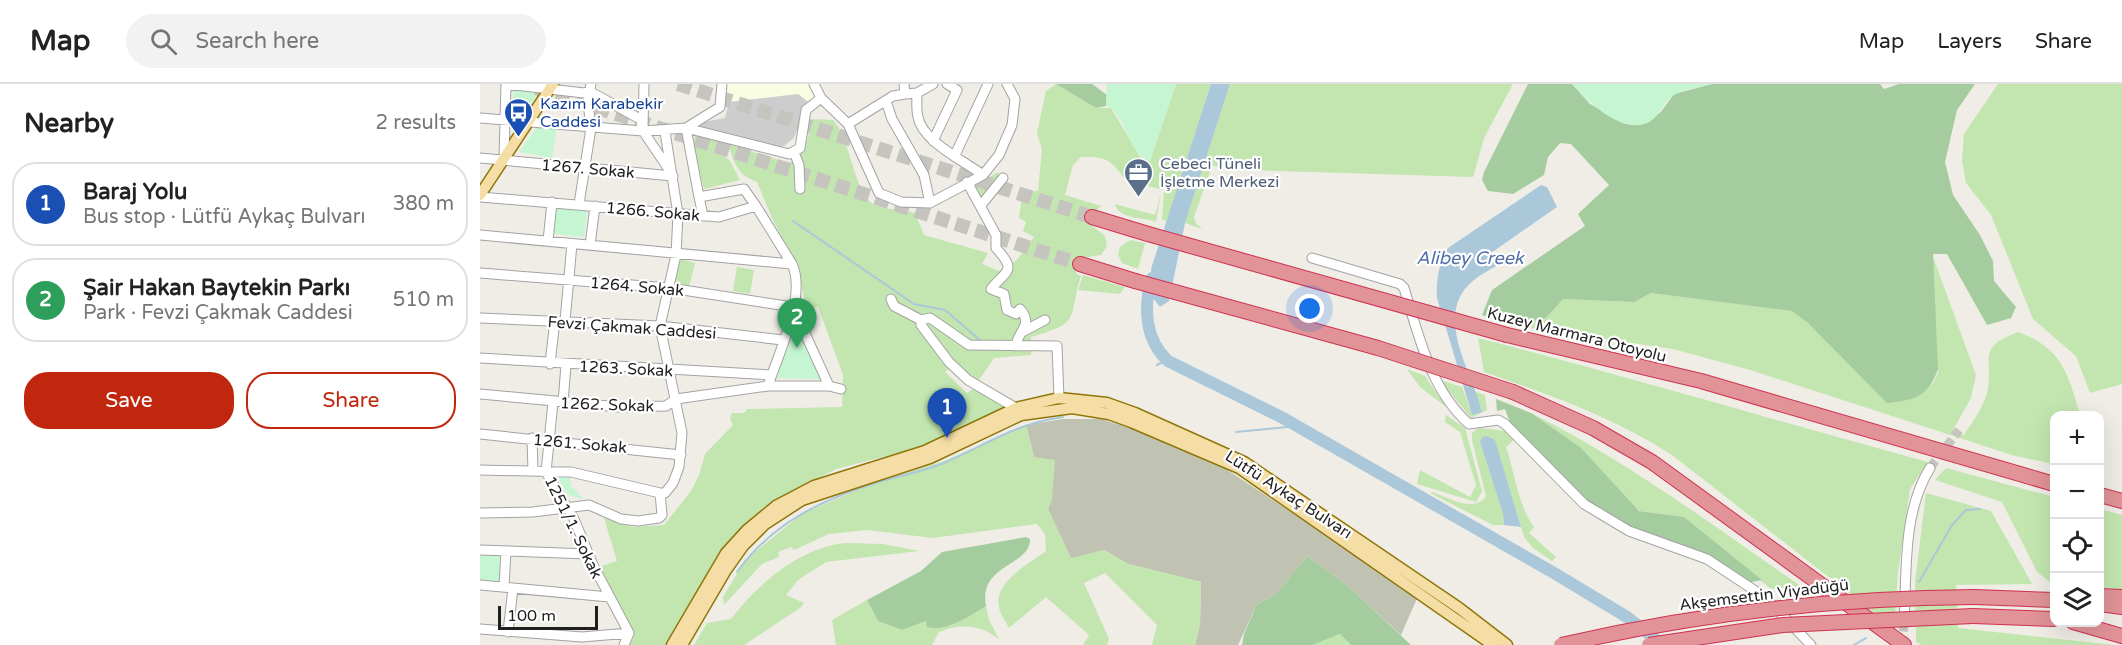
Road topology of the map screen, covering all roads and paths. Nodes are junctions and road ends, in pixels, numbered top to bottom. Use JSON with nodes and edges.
{"nodes":[{"id":1,"x":507,"y":84,"type":"edge"},
{"id":2,"x":644,"y":84,"type":"edge"},
{"id":3,"x":722,"y":84,"type":"edge"},
{"id":4,"x":814,"y":84,"type":"edge"},
{"id":5,"x":933,"y":84,"type":"edge"},
{"id":6,"x":947,"y":84,"type":"edge"},
{"id":7,"x":988,"y":84,"type":"edge"},
{"id":8,"x":1007,"y":84,"type":"edge"},
{"id":9,"x":1018,"y":84,"type":"edge"},
{"id":10,"x":551,"y":87,"type":"edge"},
{"id":11,"x":590,"y":87,"type":"edge"},
{"id":12,"x":957,"y":87,"type":"edge"},
{"id":13,"x":904,"y":89,"type":"edge"},
{"id":14,"x":917,"y":93,"type":"junction"},
{"id":15,"x":821,"y":98,"type":"junction"},
{"id":16,"x":1015,"y":99,"type":"junction"},
{"id":17,"x":886,"y":101,"type":"junction"},
{"id":18,"x":480,"y":118,"type":"edge"},
{"id":19,"x":506,"y":120,"type":"junction"},
{"id":20,"x":528,"y":121,"type":"junction"},
{"id":21,"x":849,"y":124,"type":"junction"},
{"id":22,"x":591,"y":128,"type":"junction"},
{"id":23,"x":686,"y":128,"type":"junction"},
{"id":24,"x":643,"y":131,"type":"junction"},
{"id":25,"x":665,"y":132,"type":"junction"},
{"id":26,"x":933,"y":141,"type":"junction"},
{"id":27,"x":794,"y":152,"type":"junction"},
{"id":28,"x":955,"y":155,"type":"junction"},
{"id":29,"x":480,"y":158,"type":"edge"},
{"id":30,"x":503,"y":158,"type":"junction"},
{"id":31,"x":585,"y":168,"type":"junction"},
{"id":32,"x":983,"y":175,"type":"junction"},
{"id":33,"x":673,"y":176,"type":"junction"},
{"id":34,"x":1003,"y":178,"type":"dead end"},
{"id":35,"x":967,"y":182,"type":"junction"},
{"id":36,"x":801,"y":189,"type":"dead end"},
{"id":37,"x":480,"y":196,"type":"edge"},
{"id":38,"x":699,"y":197,"type":"junction"},
{"id":39,"x":552,"y":202,"type":"junction"},
{"id":40,"x":930,"y":202,"type":"junction"},
{"id":41,"x":579,"y":204,"type":"junction"},
{"id":42,"x":982,"y":204,"type":"junction"},
{"id":43,"x":595,"y":206,"type":"junction"},
{"id":44,"x":756,"y":206,"type":"junction"},
{"id":45,"x":678,"y":214,"type":"junction"},
{"id":46,"x":703,"y":216,"type":"junction"},
{"id":47,"x":1092,"y":217,"type":"tunnel mouth"},
{"id":48,"x":480,"y":235,"type":"edge"},
{"id":49,"x":548,"y":241,"type":"junction"},
{"id":50,"x":572,"y":244,"type":"junction"},
{"id":51,"x":590,"y":246,"type":"junction"},
{"id":52,"x":676,"y":255,"type":"junction"},
{"id":53,"x":1312,"y":258,"type":"dead end"},
{"id":54,"x":792,"y":264,"type":"junction"},
{"id":55,"x":1080,"y":264,"type":"tunnel mouth"},
{"id":56,"x":480,"y":273,"type":"edge"},
{"id":57,"x":567,"y":280,"type":"junction"},
{"id":58,"x":670,"y":288,"type":"junction"},
{"id":59,"x":891,"y":299,"type":"dead end"},
{"id":60,"x":794,"y":307,"type":"junction"},
{"id":61,"x":480,"y":318,"type":"edge"},
{"id":62,"x":555,"y":320,"type":"junction"},
{"id":63,"x":921,"y":320,"type":"junction"},
{"id":64,"x":1045,"y":320,"type":"dead end"},
{"id":65,"x":565,"y":321,"type":"junction"},
{"id":66,"x":660,"y":326,"type":"junction"},
{"id":67,"x":1024,"y":331,"type":"junction"},
{"id":68,"x":783,"y":340,"type":"junction"},
{"id":69,"x":1016,"y":346,"type":"junction"},
{"id":70,"x":480,"y":358,"type":"edge"},
{"id":71,"x":550,"y":364,"type":"junction"},
{"id":72,"x":566,"y":365,"type":"junction"},
{"id":73,"x":670,"y":370,"type":"junction"},
{"id":74,"x":771,"y":375,"type":"junction"},
{"id":75,"x":768,"y":386,"type":"junction"},
{"id":76,"x":829,"y":386,"type":"junction"},
{"id":77,"x":841,"y":389,"type":"dead end"},
{"id":78,"x":480,"y":394,"type":"edge"},
{"id":79,"x":676,"y":399,"type":"junction"},
{"id":80,"x":553,"y":402,"type":"junction"},
{"id":81,"x":563,"y":402,"type":"junction"},
{"id":82,"x":1060,"y":404,"type":"junction"},
{"id":83,"x":1016,"y":408,"type":"junction"},
{"id":84,"x":480,"y":434,"type":"edge"},
{"id":85,"x":532,"y":438,"type":"junction"},
{"id":86,"x":547,"y":439,"type":"junction"},
{"id":87,"x":681,"y":454,"type":"junction"},
{"id":88,"x":1930,"y":468,"type":"tunnel mouth"},
{"id":89,"x":480,"y":470,"type":"edge"},
{"id":90,"x":532,"y":471,"type":"junction"},
{"id":91,"x":546,"y":472,"type":"junction"},
{"id":92,"x":2050,"y":483,"type":"edge"},
{"id":93,"x":660,"y":493,"type":"junction"},
{"id":94,"x":2104,"y":496,"type":"edge"},
{"id":95,"x":2122,"y":501,"type":"edge"},
{"id":96,"x":567,"y":507,"type":"junction"},
{"id":97,"x":480,"y":513,"type":"edge"},
{"id":98,"x":480,"y":550,"type":"edge"},
{"id":99,"x":506,"y":551,"type":"junction"},
{"id":100,"x":588,"y":554,"type":"junction"},
{"id":101,"x":480,"y":585,"type":"edge"},
{"id":102,"x":508,"y":588,"type":"junction"},
{"id":103,"x":2104,"y":596,"type":"edge"},
{"id":104,"x":609,"y":597,"type":"junction"},
{"id":105,"x":2122,"y":597,"type":"edge"},
{"id":106,"x":2050,"y":600,"type":"edge"},
{"id":107,"x":2104,"y":605,"type":"edge"},
{"id":108,"x":2122,"y":607,"type":"edge"},
{"id":109,"x":699,"y":610,"type":"junction"},
{"id":110,"x":2050,"y":619,"type":"edge"},
{"id":111,"x":2104,"y":624,"type":"edge"},
{"id":112,"x":1904,"y":625,"type":"tunnel mouth"},
{"id":113,"x":2090,"y":627,"type":"edge"},
{"id":114,"x":2122,"y":627,"type":"edge"},
{"id":115,"x":480,"y":629,"type":"edge"},
{"id":116,"x":508,"y":632,"type":"junction"},
{"id":117,"x":629,"y":633,"type":"junction"},
{"id":118,"x":2122,"y":636,"type":"edge"},
{"id":119,"x":582,"y":637,"type":"junction"},
{"id":120,"x":590,"y":645,"type":"edge"},
{"id":121,"x":624,"y":645,"type":"edge"},
{"id":122,"x":672,"y":645,"type":"edge"},
{"id":123,"x":682,"y":645,"type":"edge"},
{"id":124,"x":1493,"y":645,"type":"edge"},
{"id":125,"x":1507,"y":645,"type":"edge"},
{"id":126,"x":1561,"y":645,"type":"edge"},
{"id":127,"x":1649,"y":645,"type":"edge"},
{"id":128,"x":1810,"y":645,"type":"edge"},
{"id":129,"x":1904,"y":645,"type":"edge"}],
"edges":[{"from":1,"to":10,"type":"street"},
{"from":1,"to":19,"type":"street"},
{"from":2,"to":24,"type":"street"},
{"from":3,"to":23,"type":"street"},
{"from":4,"to":15,"type":"street"},
{"from":5,"to":14,"type":"street"},
{"from":6,"to":12,"type":"street"},
{"from":7,"to":28,"type":"street"},
{"from":8,"to":16,"type":"street"},
{"from":9,"to":16,"type":"street"},
{"from":10,"to":11,"type":"street"},
{"from":10,"to":20,"type":"main road"},
{"from":11,"to":22,"type":"street"},
{"from":11,"to":24,"type":"street"},
{"from":12,"to":26,"type":"street"},
{"from":13,"to":14,"type":"street"},
{"from":13,"to":17,"type":"street"},
{"from":14,"to":26,"type":"street"},
{"from":15,"to":21,"type":"street"},
{"from":15,"to":27,"type":"street"},
{"from":16,"to":32,"type":"street"},
{"from":17,"to":21,"type":"street"},
{"from":17,"to":40,"type":"street"},
{"from":18,"to":19,"type":"street"},
{"from":19,"to":20,"type":"street"},
{"from":19,"to":30,"type":"street"},
{"from":20,"to":22,"type":"street"},
{"from":20,"to":30,"type":"main road"},
{"from":21,"to":40,"type":"street"},
{"from":22,"to":24,"type":"street"},
{"from":22,"to":31,"type":"street"},
{"from":23,"to":25,"type":"street"},
{"from":23,"to":27,"type":"street"},
{"from":23,"to":38,"type":"street"},
{"from":24,"to":25,"type":"street"},
{"from":24,"to":33,"type":"street"},
{"from":25,"to":33,"type":"street"},
{"from":26,"to":28,"type":"street"},
{"from":27,"to":36,"type":"street"},
{"from":28,"to":32,"type":"street"},
{"from":29,"to":30,"type":"street","name":"1267. Sokak"},
{"from":30,"to":31,"type":"street","name":"1267. Sokak"},
{"from":30,"to":37,"type":"main road"},
{"from":31,"to":33,"type":"street","name":"1267. Sokak"},
{"from":31,"to":41,"type":"street"},
{"from":32,"to":35,"type":"street"},
{"from":33,"to":45,"type":"street"},
{"from":34,"to":42,"type":"street"},
{"from":35,"to":40,"type":"street"},
{"from":35,"to":42,"type":"street"},
{"from":37,"to":39,"type":"street","name":"1266. Sokak"},
{"from":38,"to":44,"type":"street"},
{"from":38,"to":46,"type":"street"},
{"from":39,"to":41,"type":"street","name":"1266. Sokak"},
{"from":39,"to":49,"type":"street"},
{"from":41,"to":43,"type":"street","name":"1266. Sokak"},
{"from":42,"to":67,"type":"street"},
{"from":43,"to":45,"type":"street","name":"1266. Sokak"},
{"from":43,"to":51,"type":"street"},
{"from":44,"to":46,"type":"street","name":"1266. Sokak"},
{"from":44,"to":54,"type":"street"},
{"from":45,"to":46,"type":"street","name":"1266. Sokak"},
{"from":45,"to":52,"type":"street"},
{"from":47,"to":92,"type":"highway","name":"Kuzey Marmara Otoyolu","bridge":true},
{"from":48,"to":49,"type":"street"},
{"from":49,"to":50,"type":"street"},
{"from":50,"to":51,"type":"street"},
{"from":50,"to":57,"type":"street"},
{"from":51,"to":52,"type":"street"},
{"from":52,"to":54,"type":"street"},
{"from":52,"to":58,"type":"street"},
{"from":53,"to":128,"type":"street"},
{"from":54,"to":60,"type":"street"},
{"from":55,"to":129,"type":"highway","bridge":true},
{"from":56,"to":57,"type":"street","name":"1264. Sokak"},
{"from":57,"to":58,"type":"street","name":"1264. Sokak"},
{"from":57,"to":65,"type":"street"},
{"from":58,"to":60,"type":"street","name":"1264. Sokak"},
{"from":58,"to":66,"type":"street"},
{"from":59,"to":63,"type":"street"},
{"from":60,"to":68,"type":"street"},
{"from":60,"to":76,"type":"street"},
{"from":61,"to":62,"type":"street","name":"Fevzi Çakmak Caddesi"},
{"from":62,"to":65,"type":"street","name":"Fevzi Çakmak Caddesi"},
{"from":62,"to":71,"type":"street"},
{"from":63,"to":69,"type":"street"},
{"from":63,"to":83,"type":"street"},
{"from":64,"to":67,"type":"street"},
{"from":65,"to":66,"type":"street","name":"Fevzi Çakmak Caddesi"},
{"from":66,"to":68,"type":"street","name":"Fevzi Çakmak Caddesi"},
{"from":66,"to":73,"type":"street"},
{"from":67,"to":69,"type":"street"},
{"from":68,"to":74,"type":"street"},
{"from":69,"to":82,"type":"street"},
{"from":70,"to":71,"type":"street","name":"1263. Sokak"},
{"from":71,"to":72,"type":"street","name":"1263. Sokak"},
{"from":72,"to":73,"type":"street","name":"1263. Sokak"},
{"from":72,"to":81,"type":"street"},
{"from":73,"to":74,"type":"street","name":"1263. Sokak"},
{"from":73,"to":79,"type":"street"},
{"from":74,"to":75,"type":"street"},
{"from":75,"to":76,"type":"street","name":"1262. Sokak"},
{"from":75,"to":79,"type":"street","name":"1262. Sokak"},
{"from":76,"to":77,"type":"street","name":"1262. Sokak"},
{"from":78,"to":80,"type":"street","name":"1262. Sokak"},
{"from":79,"to":81,"type":"street","name":"1262. Sokak"},
{"from":79,"to":87,"type":"street"},
{"from":80,"to":81,"type":"street","name":"1262. Sokak"},
{"from":80,"to":86,"type":"street","name":"1251/1. Sokak"},
{"from":82,"to":83,"type":"main road","name":"Lütfü Aykaç Bulvarı"},
{"from":82,"to":109,"type":"main road","name":"Lütfü Aykaç Bulvarı"},
{"from":82,"to":124,"type":"main road","name":"Lütfü Aykaç Bulvarı"},
{"from":82,"to":125,"type":"main road","name":"Lütfü Aykaç Bulvarı"},
{"from":83,"to":109,"type":"main road","name":"Lütfü Aykaç Bulvarı"},
{"from":84,"to":85,"type":"street","name":"1261. Sokak"},
{"from":85,"to":86,"type":"street","name":"1261. Sokak"},
{"from":85,"to":90,"type":"street"},
{"from":86,"to":87,"type":"street","name":"1261. Sokak"},
{"from":86,"to":91,"type":"street","name":"1251/1. Sokak"},
{"from":87,"to":93,"type":"street"},
{"from":88,"to":112,"type":"street"},
{"from":89,"to":90,"type":"street"},
{"from":90,"to":91,"type":"street"},
{"from":91,"to":93,"type":"street"},
{"from":91,"to":96,"type":"street","name":"1251/1. Sokak"},
{"from":93,"to":96,"type":"street"},
{"from":94,"to":95,"type":"highway"},
{"from":96,"to":97,"type":"street"},
{"from":96,"to":100,"type":"street","name":"1251/1. Sokak"},
{"from":98,"to":99,"type":"street"},
{"from":99,"to":100,"type":"street"},
{"from":99,"to":102,"type":"street"},
{"from":100,"to":104,"type":"street","name":"1251/1. Sokak"},
{"from":101,"to":102,"type":"street"},
{"from":102,"to":104,"type":"street"},
{"from":102,"to":116,"type":"street"},
{"from":103,"to":105,"type":"highway"},
{"from":104,"to":117,"type":"street","name":"1251/1. Sokak"},
{"from":106,"to":126,"type":"highway","name":"Akşemsettin Viyadüğü","bridge":true},
{"from":107,"to":108,"type":"highway"},
{"from":109,"to":122,"type":"main road","name":"Lütfü Aykaç Bulvarı"},
{"from":109,"to":123,"type":"main road","name":"Lütfü Aykaç Bulvarı"},
{"from":110,"to":127,"type":"highway","name":"Akşemsettin Viyadüğü","bridge":true},
{"from":111,"to":114,"type":"highway"},
{"from":113,"to":118,"type":"highway"},
{"from":115,"to":116,"type":"street"},
{"from":116,"to":119,"type":"street"},
{"from":117,"to":119,"type":"street"},
{"from":117,"to":121,"type":"street"},
{"from":119,"to":120,"type":"street"}]}
